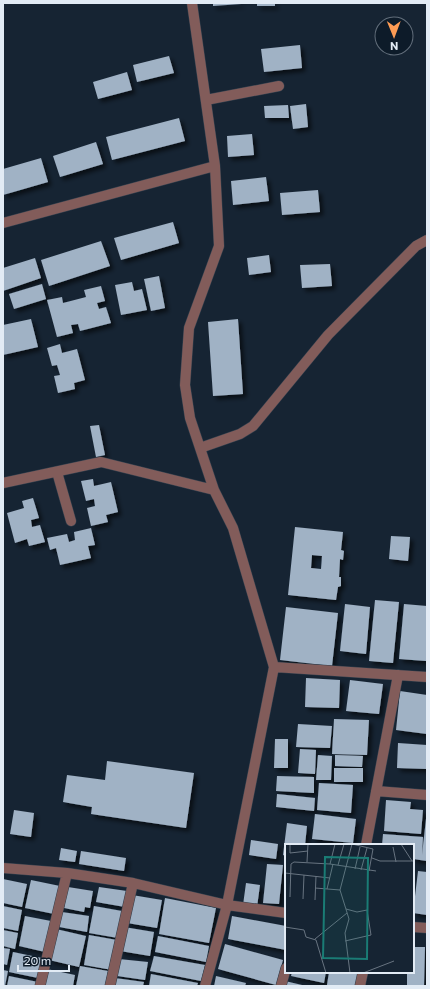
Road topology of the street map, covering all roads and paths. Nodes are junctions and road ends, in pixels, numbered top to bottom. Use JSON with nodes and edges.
{"nodes":[{"id":1,"x":192,"y":3,"type":"edge"},
{"id":2,"x":279,"y":86,"type":"dead end"},
{"id":3,"x":206,"y":100,"type":"junction"},
{"id":4,"x":215,"y":166,"type":"junction"},
{"id":5,"x":3,"y":223,"type":"edge"},
{"id":6,"x":427,"y":240,"type":"edge"},
{"id":7,"x":200,"y":448,"type":"junction"},
{"id":8,"x":57,"y":472,"type":"junction"},
{"id":9,"x":3,"y":483,"type":"edge"},
{"id":10,"x":214,"y":490,"type":"junction"},
{"id":11,"x":71,"y":521,"type":"dead end"},
{"id":12,"x":274,"y":668,"type":"junction"},
{"id":13,"x":398,"y":676,"type":"junction"},
{"id":14,"x":427,"y":677,"type":"edge"},
{"id":15,"x":376,"y":791,"type":"junction"},
{"id":16,"x":427,"y":795,"type":"edge"},
{"id":17,"x":366,"y":844,"type":"edge"},
{"id":18,"x":3,"y":868,"type":"edge"},
{"id":19,"x":67,"y":873,"type":"junction"},
{"id":20,"x":133,"y":882,"type":"junction"},
{"id":21,"x":228,"y":905,"type":"junction"},
{"id":22,"x":285,"y":913,"type":"edge"},
{"id":23,"x":414,"y":927,"type":"edge"},
{"id":24,"x":427,"y":928,"type":"edge"},
{"id":25,"x":285,"y":972,"type":"edge"},
{"id":26,"x":363,"y":973,"type":"edge"},
{"id":27,"x":40,"y":986,"type":"edge"},
{"id":28,"x":110,"y":986,"type":"edge"},
{"id":29,"x":205,"y":986,"type":"edge"},
{"id":30,"x":281,"y":986,"type":"edge"},
{"id":31,"x":360,"y":986,"type":"edge"}],
"edges":[{"from":1,"to":3,"type":"street"},
{"from":2,"to":3,"type":"street"},
{"from":3,"to":4,"type":"street"},
{"from":4,"to":5,"type":"street"},
{"from":4,"to":7,"type":"street"},
{"from":6,"to":7,"type":"street"},
{"from":7,"to":10,"type":"street"},
{"from":8,"to":9,"type":"street"},
{"from":8,"to":10,"type":"street"},
{"from":8,"to":11,"type":"street"},
{"from":10,"to":12,"type":"street"},
{"from":12,"to":13,"type":"street"},
{"from":12,"to":21,"type":"street"},
{"from":13,"to":14,"type":"street"},
{"from":13,"to":15,"type":"street"},
{"from":15,"to":16,"type":"street"},
{"from":15,"to":17,"type":"street"},
{"from":18,"to":19,"type":"street"},
{"from":19,"to":20,"type":"street"},
{"from":19,"to":27,"type":"street"},
{"from":20,"to":21,"type":"street"},
{"from":20,"to":28,"type":"street"},
{"from":21,"to":22,"type":"street"},
{"from":21,"to":29,"type":"street"},
{"from":23,"to":24,"type":"street"},
{"from":25,"to":30,"type":"street"},
{"from":26,"to":31,"type":"street"}]}
